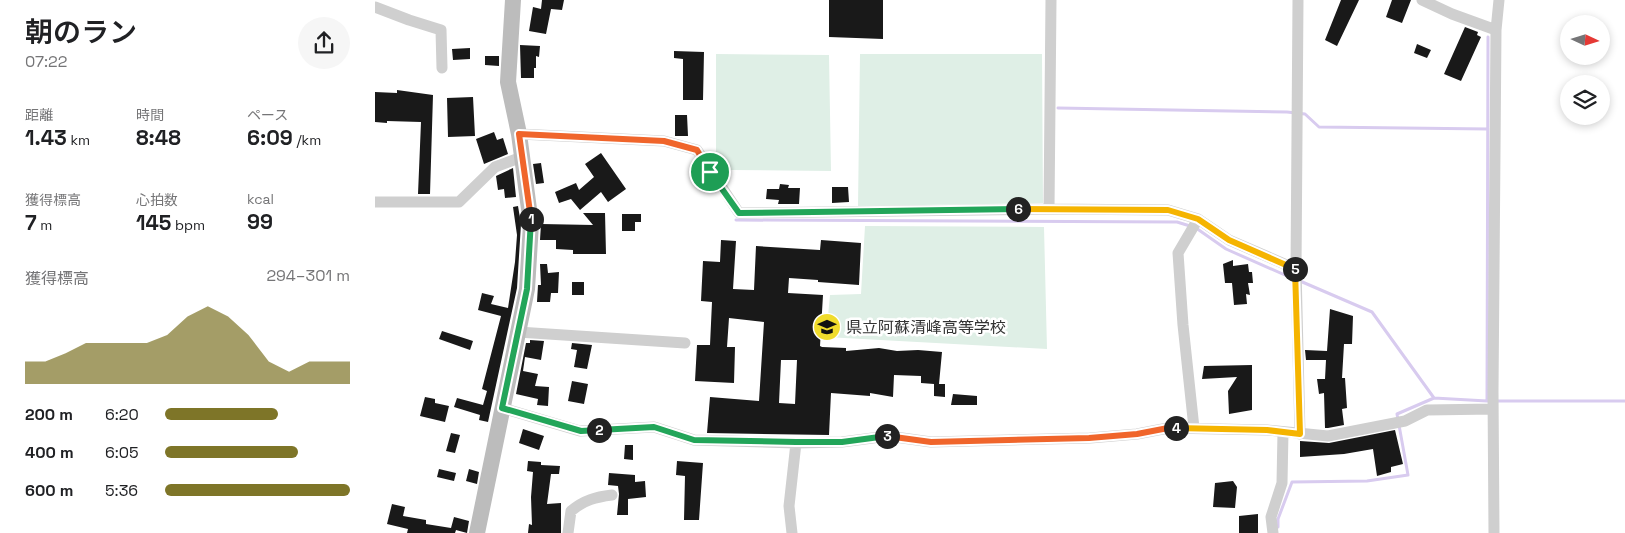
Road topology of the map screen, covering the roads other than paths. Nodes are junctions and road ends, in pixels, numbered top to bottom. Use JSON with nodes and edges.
{"nodes":[{"id":1,"x":513,"y":0,"type":"edge"},
{"id":2,"x":1051,"y":0,"type":"edge"},
{"id":3,"x":1298,"y":0,"type":"edge"},
{"id":4,"x":1422,"y":0,"type":"edge"},
{"id":5,"x":1499,"y":0,"type":"edge"},
{"id":6,"x":375,"y":7,"type":"edge"},
{"id":7,"x":1496,"y":30,"type":"junction"},
{"id":8,"x":442,"y":68,"type":"dead end"},
{"id":9,"x":519,"y":134,"type":"junction"},
{"id":10,"x":522,"y":157,"type":"junction"},
{"id":11,"x":375,"y":202,"type":"edge"},
{"id":12,"x":1049,"y":209,"type":"junction"},
{"id":13,"x":1198,"y":219,"type":"junction"},
{"id":14,"x":1296,"y":269,"type":"junction"},
{"id":15,"x":518,"y":332,"type":"junction"},
{"id":16,"x":685,"y":343,"type":"dead end"},
{"id":17,"x":1493,"y":403,"type":"junction"},
{"id":18,"x":502,"y":408,"type":"junction"},
{"id":19,"x":1194,"y":428,"type":"junction"},
{"id":20,"x":1283,"y":432,"type":"junction"},
{"id":21,"x":1300,"y":434,"type":"junction"},
{"id":22,"x":796,"y":442,"type":"junction"},
{"id":23,"x":612,"y":494,"type":"dead end"},
{"id":24,"x":477,"y":533,"type":"edge"},
{"id":25,"x":568,"y":533,"type":"edge"},
{"id":26,"x":792,"y":533,"type":"edge"},
{"id":27,"x":1273,"y":533,"type":"edge"},
{"id":28,"x":1495,"y":533,"type":"edge"}],
"edges":[{"from":1,"to":9,"type":"main road"},
{"from":2,"to":12,"type":"street"},
{"from":3,"to":14,"type":"street"},
{"from":4,"to":7,"type":"street"},
{"from":5,"to":7,"type":"street"},
{"from":6,"to":8,"type":"street"},
{"from":7,"to":17,"type":"street"},
{"from":9,"to":10,"type":"main road"},
{"from":9,"to":12,"type":"street"},
{"from":10,"to":11,"type":"street"},
{"from":10,"to":15,"type":"main road"},
{"from":12,"to":13,"type":"street"},
{"from":13,"to":14,"type":"street"},
{"from":13,"to":19,"type":"street"},
{"from":14,"to":21,"type":"street"},
{"from":15,"to":16,"type":"street"},
{"from":15,"to":18,"type":"main road"},
{"from":17,"to":21,"type":"street"},
{"from":17,"to":28,"type":"street"},
{"from":18,"to":22,"type":"street"},
{"from":18,"to":24,"type":"main road"},
{"from":19,"to":20,"type":"street"},
{"from":19,"to":22,"type":"street"},
{"from":20,"to":21,"type":"street"},
{"from":20,"to":27,"type":"street"},
{"from":22,"to":26,"type":"street"},
{"from":23,"to":25,"type":"street"}]}
